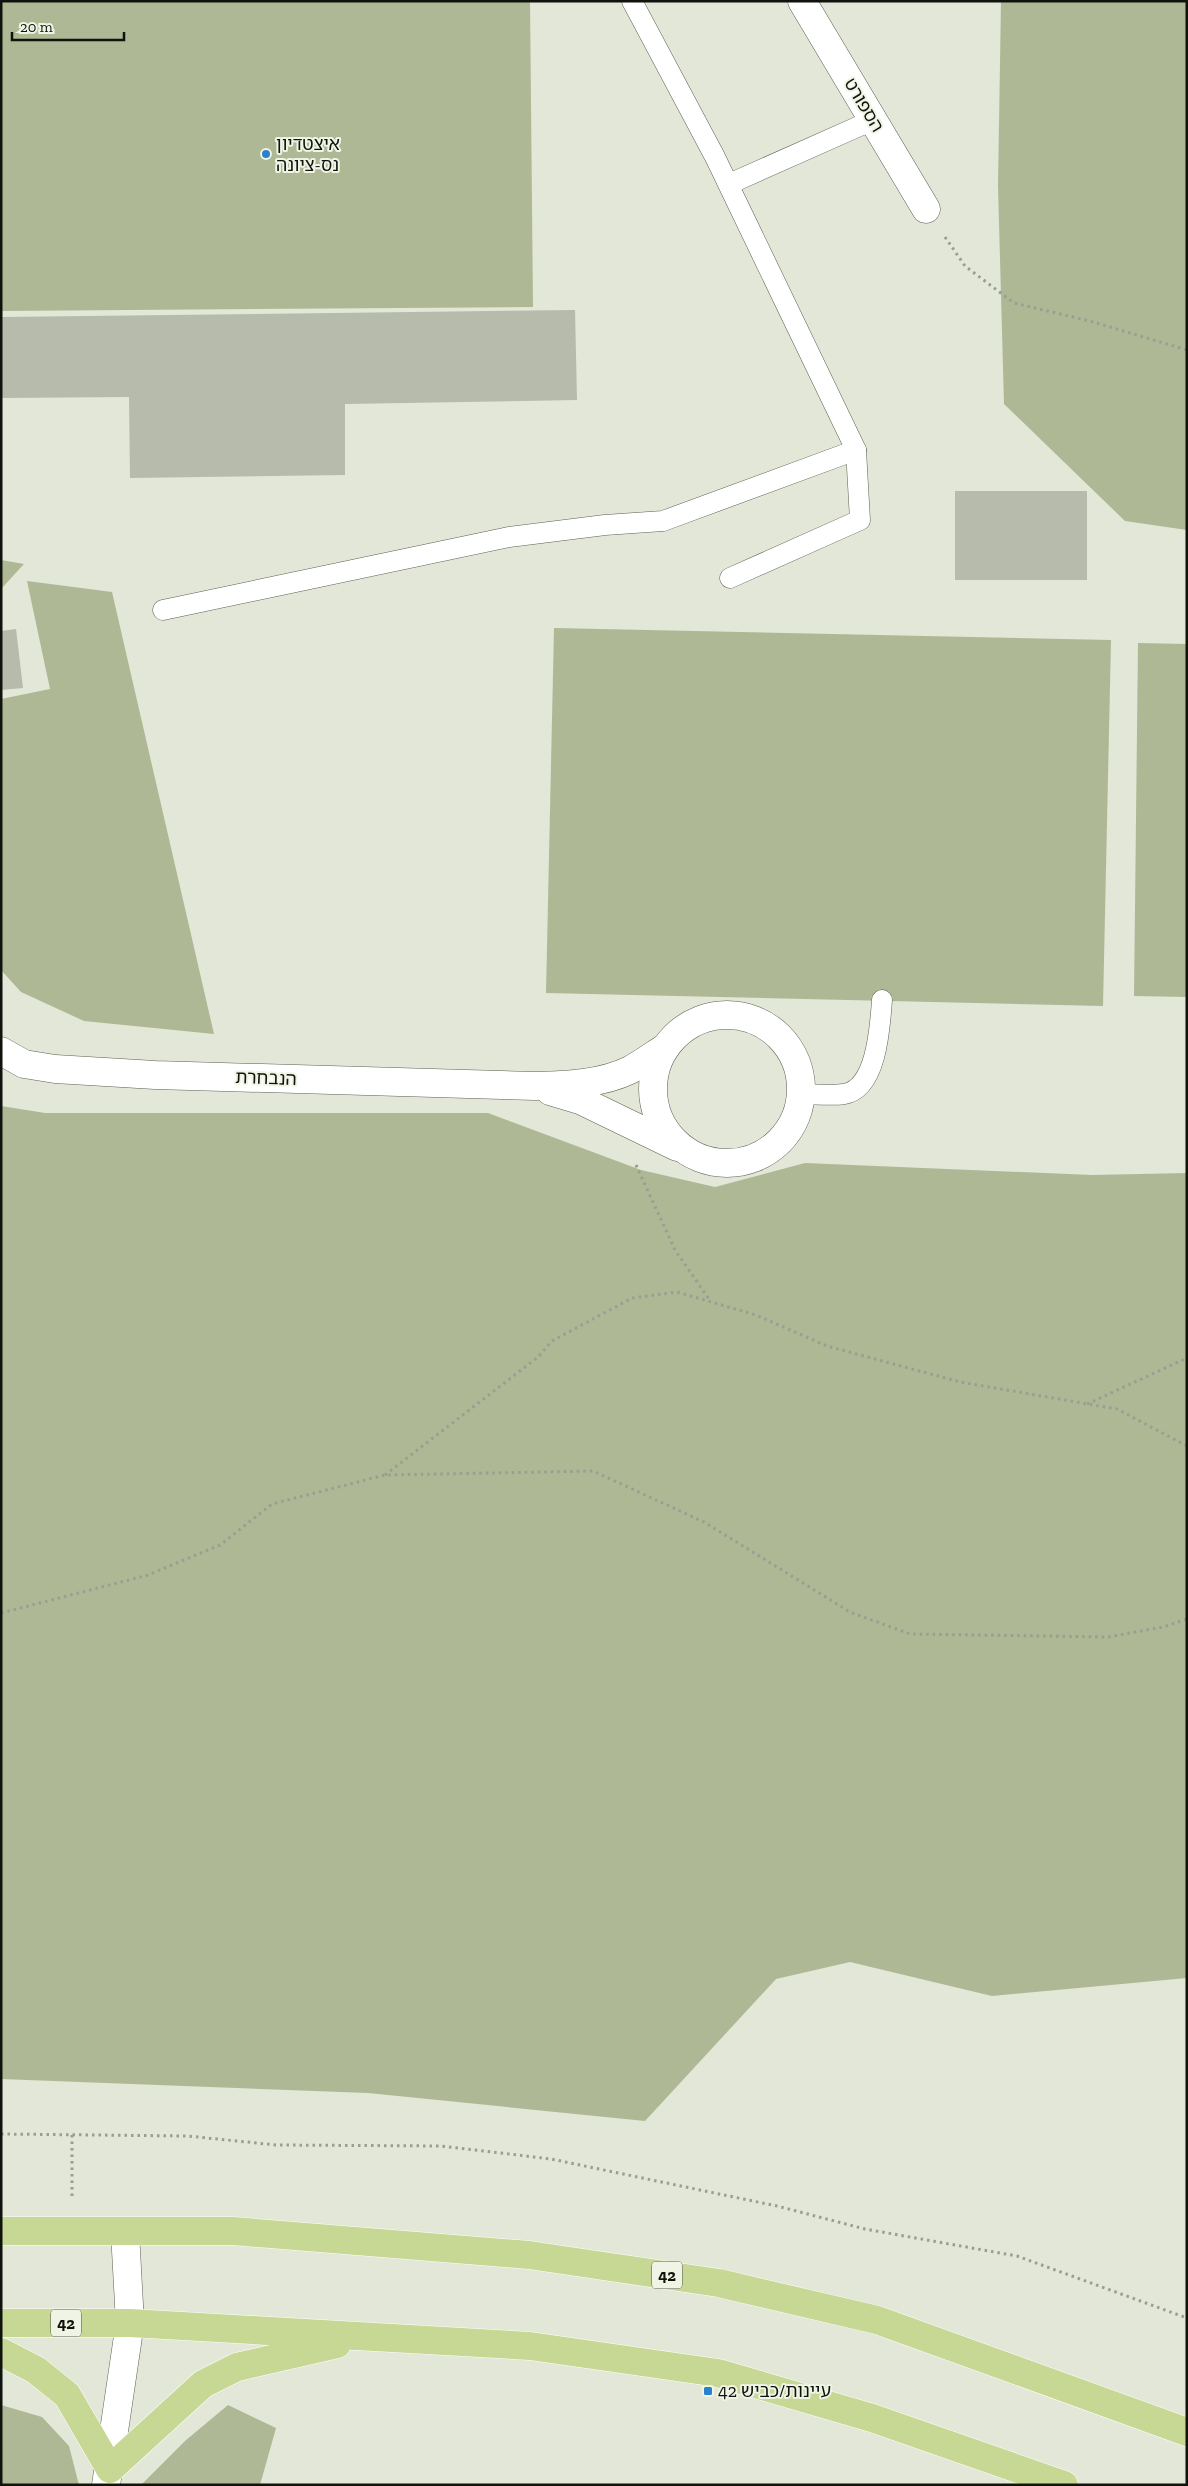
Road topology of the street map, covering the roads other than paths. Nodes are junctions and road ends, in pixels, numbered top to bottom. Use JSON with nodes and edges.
{"nodes":[{"id":1,"x":632,"y":1,"type":"edge"},
{"id":2,"x":802,"y":1,"type":"edge"},
{"id":3,"x":873,"y":120,"type":"junction"},
{"id":4,"x":729,"y":184,"type":"junction"},
{"id":5,"x":926,"y":209,"type":"road end"},
{"id":6,"x":856,"y":450,"type":"junction"},
{"id":7,"x":730,"y":578,"type":"dead end"},
{"id":8,"x":163,"y":610,"type":"dead end"},
{"id":9,"x":882,"y":1000,"type":"dead end"},
{"id":10,"x":666,"y":1047,"type":"junction"},
{"id":11,"x":1,"y":1051,"type":"edge"},
{"id":12,"x":535,"y":1086,"type":"junction"},
{"id":13,"x":802,"y":1094,"type":"junction"},
{"id":14,"x":687,"y":1152,"type":"junction"},
{"id":15,"x":1,"y":2231,"type":"edge"},
{"id":16,"x":125,"y":2232,"type":"junction"},
{"id":17,"x":1,"y":2323,"type":"edge"},
{"id":18,"x":130,"y":2323,"type":"junction"},
{"id":19,"x":372,"y":2336,"type":"junction"},
{"id":20,"x":1,"y":2352,"type":"edge"},
{"id":21,"x":1187,"y":2432,"type":"edge"},
{"id":22,"x":108,"y":2477,"type":"edge"},
{"id":23,"x":1064,"y":2485,"type":"edge"}],
"edges":[{"from":1,"to":4,"type":"lane"},
{"from":2,"to":3,"type":"street","name":"הספורט"},
{"from":3,"to":4,"type":"lane"},
{"from":3,"to":5,"type":"street","name":"הספורט"},
{"from":4,"to":6,"type":"lane"},
{"from":6,"to":7,"type":"lane"},
{"from":6,"to":8,"type":"lane"},
{"from":9,"to":13,"type":"lane"},
{"from":10,"to":12,"type":"street","name":"הנבחרת"},
{"from":10,"to":13,"type":"street"},
{"from":10,"to":14,"type":"street"},
{"from":11,"to":12,"type":"street","name":"הנבחרת"},
{"from":12,"to":14,"type":"street","name":"הנבחרת"},
{"from":13,"to":14,"type":"street"},
{"from":15,"to":16,"type":"highway","number":"42"},
{"from":16,"to":18,"type":"street"},
{"from":16,"to":21,"type":"highway","number":"42"},
{"from":17,"to":18,"type":"highway","number":"42"},
{"from":18,"to":19,"type":"highway","number":"42"},
{"from":18,"to":22,"type":"street"},
{"from":19,"to":22,"type":"highway"},
{"from":19,"to":23,"type":"highway","number":"42"},
{"from":20,"to":22,"type":"highway"}]}
